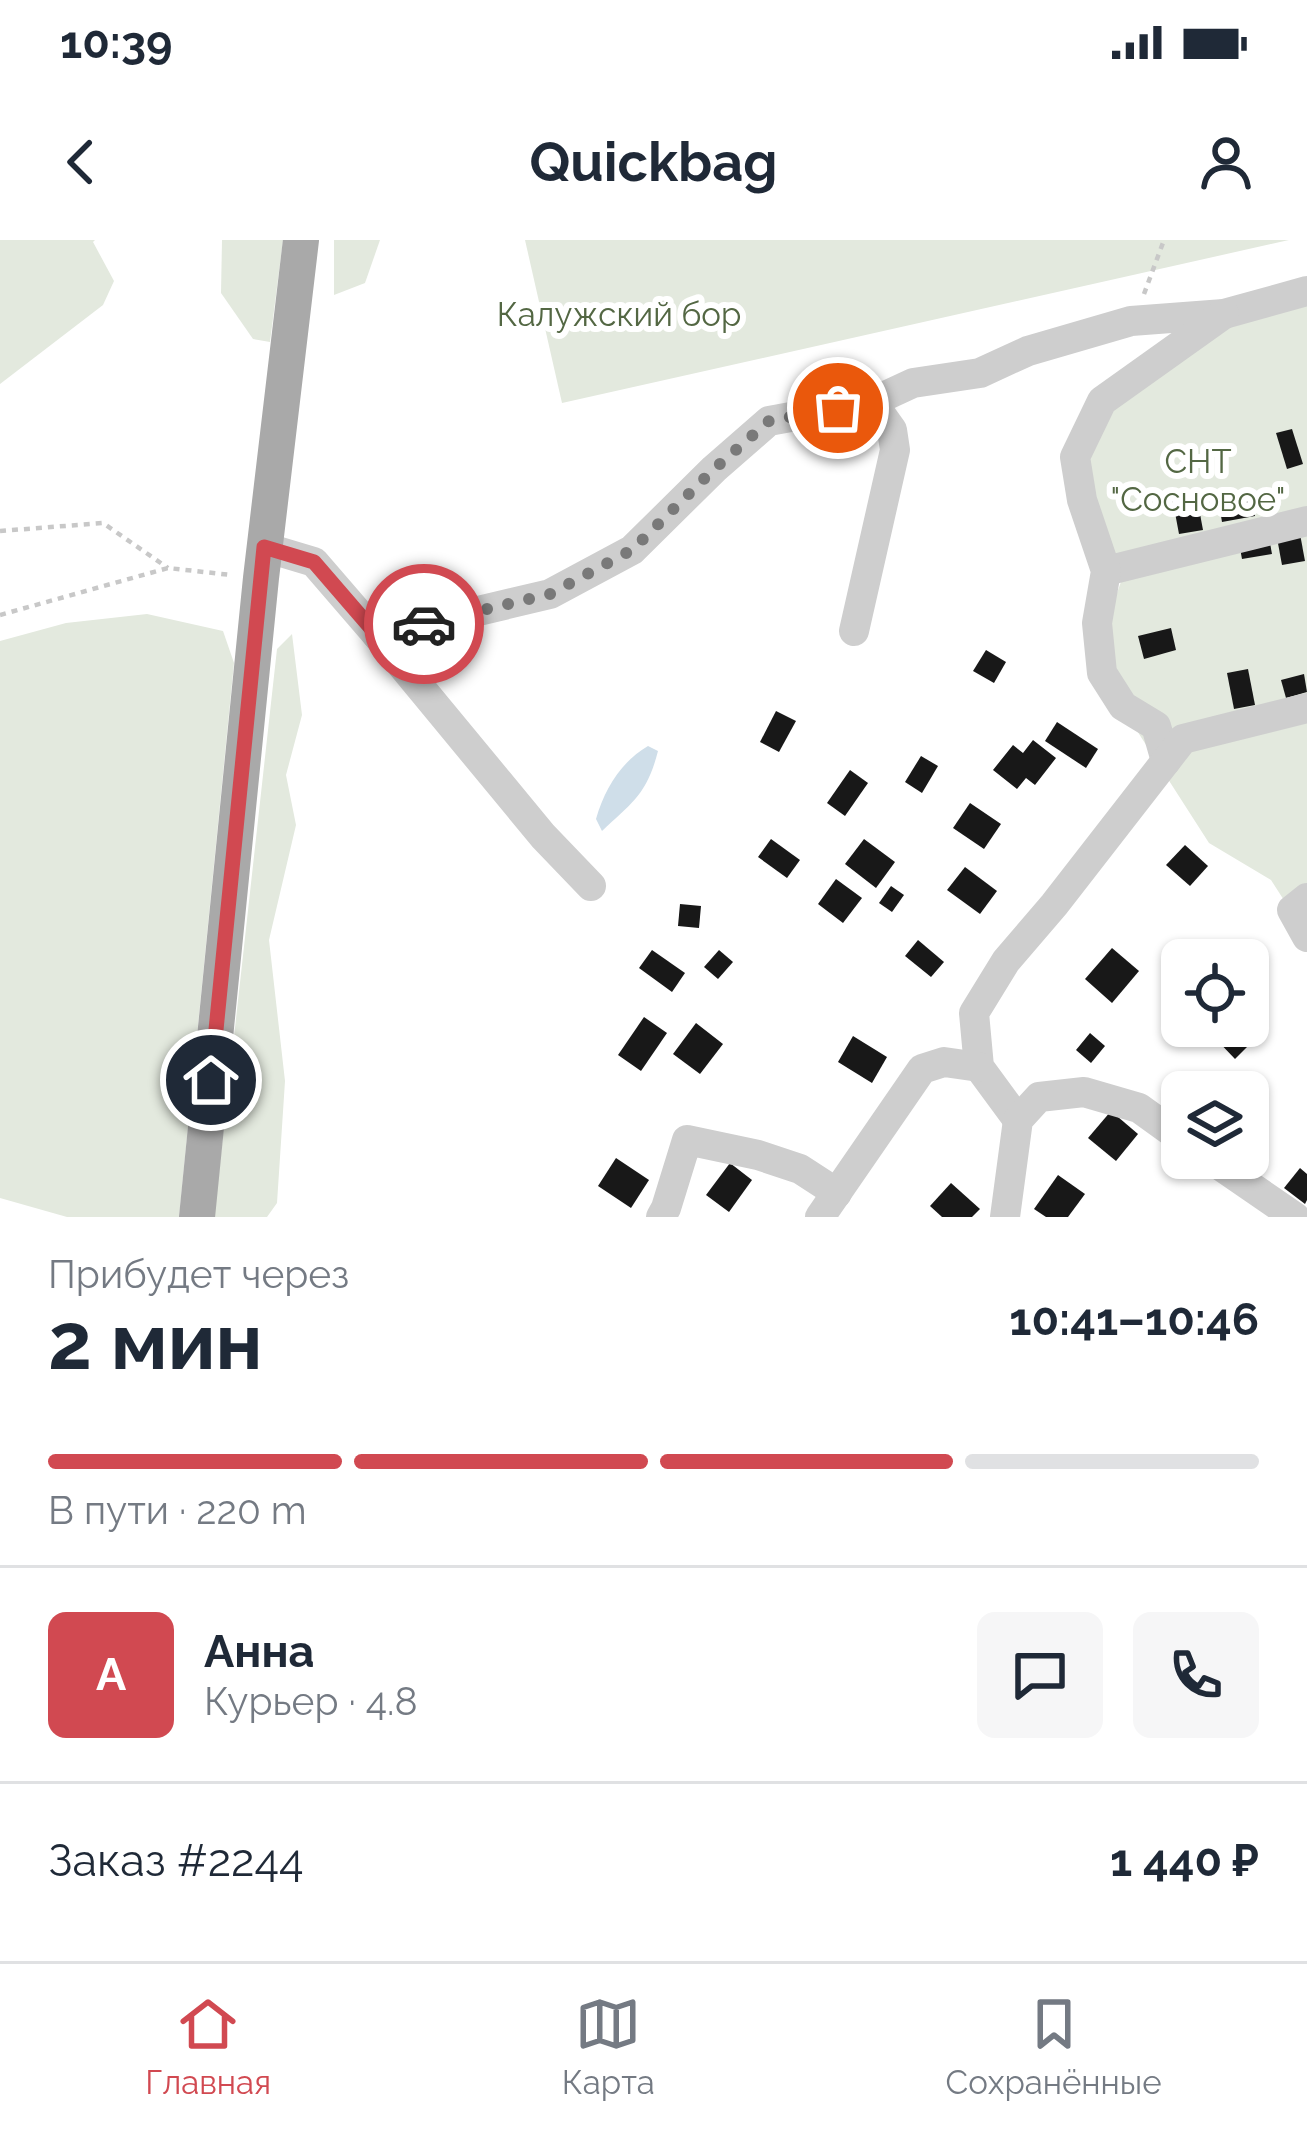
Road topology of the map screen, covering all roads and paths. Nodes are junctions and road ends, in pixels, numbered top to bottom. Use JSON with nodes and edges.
{"nodes":[{"id":1,"x":301,"y":240,"type":"edge"},
{"id":2,"x":1164,"y":240,"type":"edge"},
{"id":3,"x":1307,"y":291,"type":"edge"},
{"id":4,"x":1224,"y":314,"type":"junction"},
{"id":5,"x":1131,"y":321,"type":"junction"},
{"id":6,"x":872,"y":402,"type":"junction"},
{"id":7,"x":1307,"y":520,"type":"edge"},
{"id":8,"x":0,"y":531,"type":"edge"},
{"id":9,"x":262,"y":562,"type":"junction"},
{"id":10,"x":168,"y":568,"type":"junction"},
{"id":11,"x":1106,"y":571,"type":"junction"},
{"id":12,"x":0,"y":615,"type":"edge"},
{"id":13,"x":854,"y":631,"type":"dead end"},
{"id":14,"x":377,"y":635,"type":"junction"},
{"id":15,"x":1307,"y":708,"type":"edge"},
{"id":16,"x":1166,"y":761,"type":"junction"},
{"id":17,"x":591,"y":886,"type":"dead end"},
{"id":18,"x":1307,"y":898,"type":"edge"},
{"id":19,"x":1307,"y":938,"type":"edge"},
{"id":20,"x":979,"y":1067,"type":"junction"},
{"id":21,"x":1018,"y":1120,"type":"junction"},
{"id":22,"x":1161,"y":1124,"type":"edge"},
{"id":23,"x":1240,"y":1179,"type":"edge"},
{"id":24,"x":828,"y":1205,"type":"edge"},
{"id":25,"x":197,"y":1217,"type":"edge"},
{"id":26,"x":661,"y":1217,"type":"edge"},
{"id":27,"x":1005,"y":1217,"type":"edge"},
{"id":28,"x":1295,"y":1217,"type":"edge"}],
"edges":[{"from":1,"to":9,"type":"main road"},
{"from":2,"to":5,"type":"path"},
{"from":3,"to":4,"type":"street"},
{"from":4,"to":5,"type":"street"},
{"from":4,"to":11,"type":"street"},
{"from":5,"to":6,"type":"street"},
{"from":6,"to":13,"type":"street"},
{"from":6,"to":14,"type":"street"},
{"from":7,"to":11,"type":"street"},
{"from":8,"to":10,"type":"path"},
{"from":9,"to":10,"type":"path"},
{"from":9,"to":14,"type":"street"},
{"from":9,"to":25,"type":"main road"},
{"from":10,"to":12,"type":"path"},
{"from":11,"to":16,"type":"street"},
{"from":14,"to":17,"type":"street"},
{"from":15,"to":16,"type":"street"},
{"from":16,"to":20,"type":"street"},
{"from":18,"to":19,"type":"street"},
{"from":20,"to":21,"type":"street"},
{"from":20,"to":24,"type":"street"},
{"from":21,"to":22,"type":"street"},
{"from":21,"to":27,"type":"street"},
{"from":23,"to":28,"type":"street"},
{"from":24,"to":26,"type":"street"}]}
